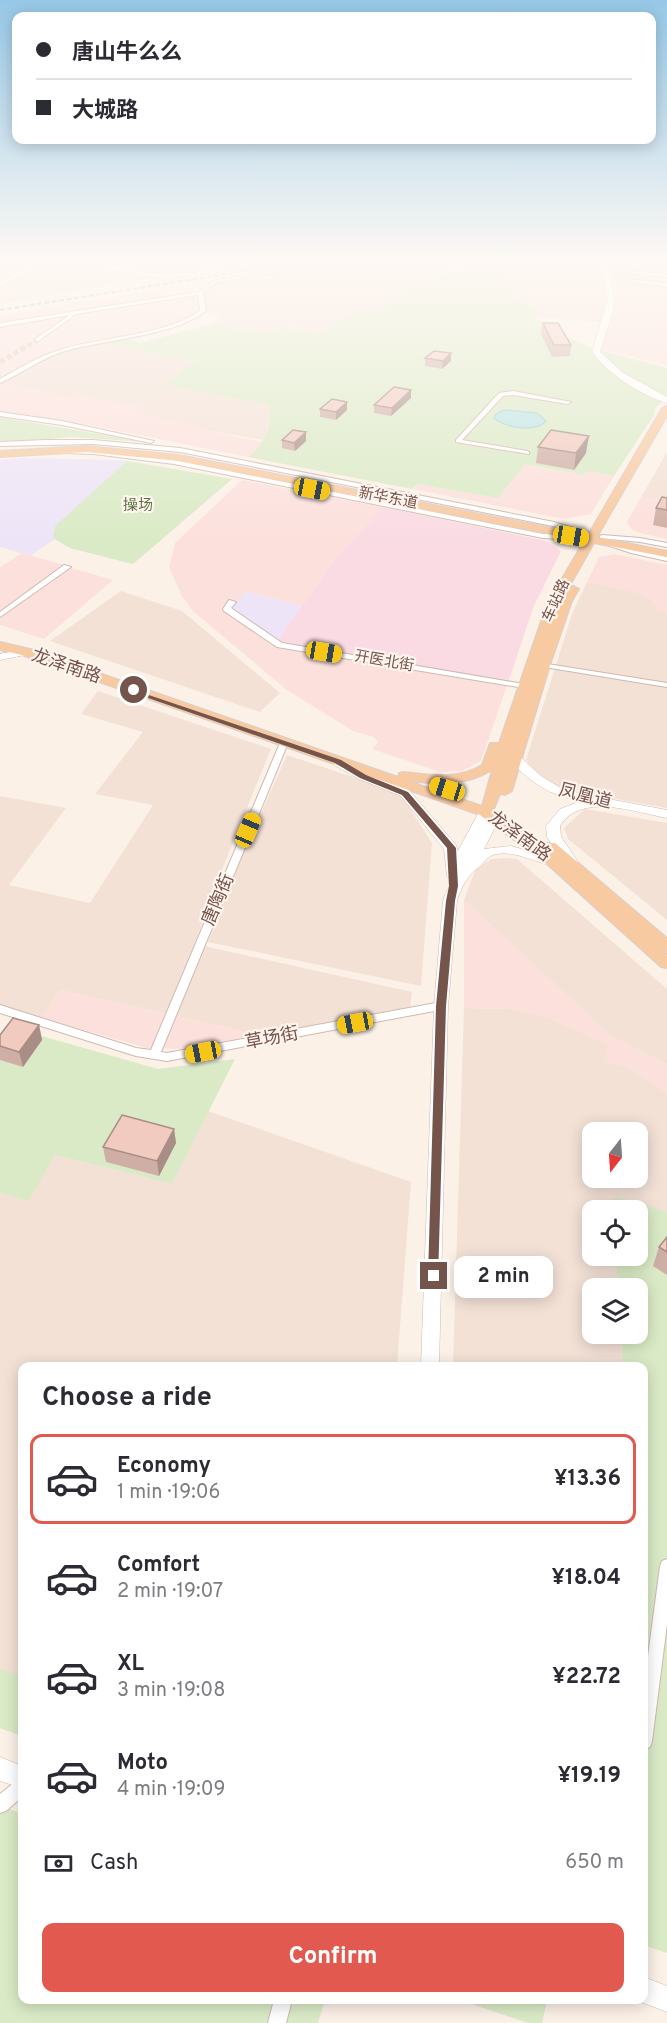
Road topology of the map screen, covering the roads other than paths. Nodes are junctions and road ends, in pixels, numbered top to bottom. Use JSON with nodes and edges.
{"nodes":[{"id":1,"x":55,"y":353,"type":"edge"},
{"id":2,"x":597,"y":353,"type":"edge"},
{"id":3,"x":0,"y":381,"type":"edge"},
{"id":4,"x":667,"y":400,"type":"edge"},
{"id":5,"x":568,"y":402,"type":"dead end"},
{"id":6,"x":667,"y":408,"type":"edge"},
{"id":7,"x":0,"y":414,"type":"edge"},
{"id":8,"x":667,"y":423,"type":"edge"},
{"id":9,"x":0,"y":444,"type":"edge"},
{"id":10,"x":182,"y":452,"type":"junction"},
{"id":11,"x":0,"y":453,"type":"edge"},
{"id":12,"x":527,"y":453,"type":"dead end"},
{"id":13,"x":596,"y":538,"type":"junction"},
{"id":14,"x":667,"y":547,"type":"edge"},
{"id":15,"x":667,"y":554,"type":"edge"},
{"id":16,"x":667,"y":559,"type":"edge"},
{"id":17,"x":67,"y":567,"type":"dead end"},
{"id":18,"x":232,"y":602,"type":"dead end"},
{"id":19,"x":0,"y":615,"type":"edge"},
{"id":20,"x":0,"y":636,"type":"edge"},
{"id":21,"x":0,"y":646,"type":"edge"},
{"id":22,"x":26,"y":652,"type":"junction"},
{"id":23,"x":0,"y":657,"type":"edge"},
{"id":24,"x":544,"y":665,"type":"junction"},
{"id":25,"x":667,"y":684,"type":"edge"},
{"id":26,"x":524,"y":686,"type":"junction"},
{"id":27,"x":506,"y":740,"type":"junction"},
{"id":28,"x":284,"y":743,"type":"junction"},
{"id":29,"x":514,"y":758,"type":"junction"},
{"id":30,"x":338,"y":762,"type":"junction"},
{"id":31,"x":404,"y":776,"type":"junction"},
{"id":32,"x":601,"y":803,"type":"junction"},
{"id":33,"x":492,"y":810,"type":"junction"},
{"id":34,"x":667,"y":814,"type":"edge"},
{"id":35,"x":554,"y":862,"type":"junction"},
{"id":36,"x":571,"y":862,"type":"junction"},
{"id":37,"x":456,"y":880,"type":"junction"},
{"id":38,"x":667,"y":946,"type":"edge"},
{"id":39,"x":667,"y":963,"type":"edge"},
{"id":40,"x":441,"y":1006,"type":"junction"},
{"id":41,"x":0,"y":1009,"type":"edge"},
{"id":42,"x":154,"y":1056,"type":"junction"},
{"id":43,"x":430,"y":1362,"type":"edge"},
{"id":44,"x":667,"y":1566,"type":"edge"},
{"id":45,"x":648,"y":1711,"type":"edge"},
{"id":46,"x":0,"y":1769,"type":"edge"},
{"id":47,"x":18,"y":1776,"type":"edge"},
{"id":48,"x":18,"y":1790,"type":"edge"},
{"id":49,"x":0,"y":1805,"type":"edge"},
{"id":50,"x":648,"y":1991,"type":"edge"},
{"id":51,"x":667,"y":1998,"type":"edge"},
{"id":52,"x":283,"y":2004,"type":"edge"},
{"id":53,"x":276,"y":2023,"type":"edge"}],
"edges":[{"from":1,"to":3,"type":"street"},
{"from":2,"to":4,"type":"street"},
{"from":5,"to":12,"type":"street"},
{"from":6,"to":13,"type":"main road","name":"车站路"},
{"from":7,"to":10,"type":"street"},
{"from":8,"to":13,"type":"main road","name":"车站路"},
{"from":9,"to":10,"type":"street"},
{"from":10,"to":11,"type":"main road","name":"新华东道"},
{"from":10,"to":13,"type":"main road","name":"新华东道"},
{"from":11,"to":13,"type":"main road","name":"新华东道"},
{"from":13,"to":14,"type":"main road","name":"新华东道"},
{"from":13,"to":15,"type":"main road","name":"新华东道"},
{"from":13,"to":16,"type":"street"},
{"from":13,"to":24,"type":"main road","name":"车站路"},
{"from":13,"to":26,"type":"main road","name":"车站路"},
{"from":17,"to":19,"type":"street"},
{"from":18,"to":26,"type":"street","name":"开医北街"},
{"from":20,"to":31,"type":"main road","name":"龙泽南路"},
{"from":21,"to":22,"type":"main road","name":"龙泽南路"},
{"from":22,"to":23,"type":"street"},
{"from":22,"to":28,"type":"main road","name":"龙泽南路"},
{"from":24,"to":25,"type":"street"},
{"from":24,"to":29,"type":"main road","name":"车站路"},
{"from":26,"to":27,"type":"main road","name":"车站路"},
{"from":27,"to":31,"type":"main road"},
{"from":27,"to":33,"type":"main road","name":"车站路"},
{"from":28,"to":30,"type":"main road","name":"龙泽南路"},
{"from":28,"to":42,"type":"street","name":"唐陶街"},
{"from":29,"to":32,"type":"street","name":"凤凰道"},
{"from":29,"to":33,"type":"main road","name":"车站路"},
{"from":30,"to":33,"type":"main road","name":"龙泽南路"},
{"from":30,"to":37,"type":"street"},
{"from":31,"to":33,"type":"main road","name":"龙泽南路"},
{"from":32,"to":34,"type":"street","name":"凤凰道"},
{"from":32,"to":36,"type":"street"},
{"from":33,"to":35,"type":"main road","name":"龙泽南路"},
{"from":33,"to":36,"type":"main road","name":"龙泽南路"},
{"from":33,"to":37,"type":"street"},
{"from":35,"to":37,"type":"street"},
{"from":35,"to":39,"type":"main road","name":"龙泽南路"},
{"from":36,"to":38,"type":"main road","name":"龙泽南路"},
{"from":37,"to":40,"type":"street"},
{"from":40,"to":42,"type":"street","name":"草场街"},
{"from":40,"to":43,"type":"street"},
{"from":41,"to":42,"type":"street","name":"草场街"},
{"from":44,"to":45,"type":"street"},
{"from":46,"to":47,"type":"street"},
{"from":48,"to":49,"type":"street"},
{"from":50,"to":51,"type":"street"},
{"from":52,"to":53,"type":"street"}]}
